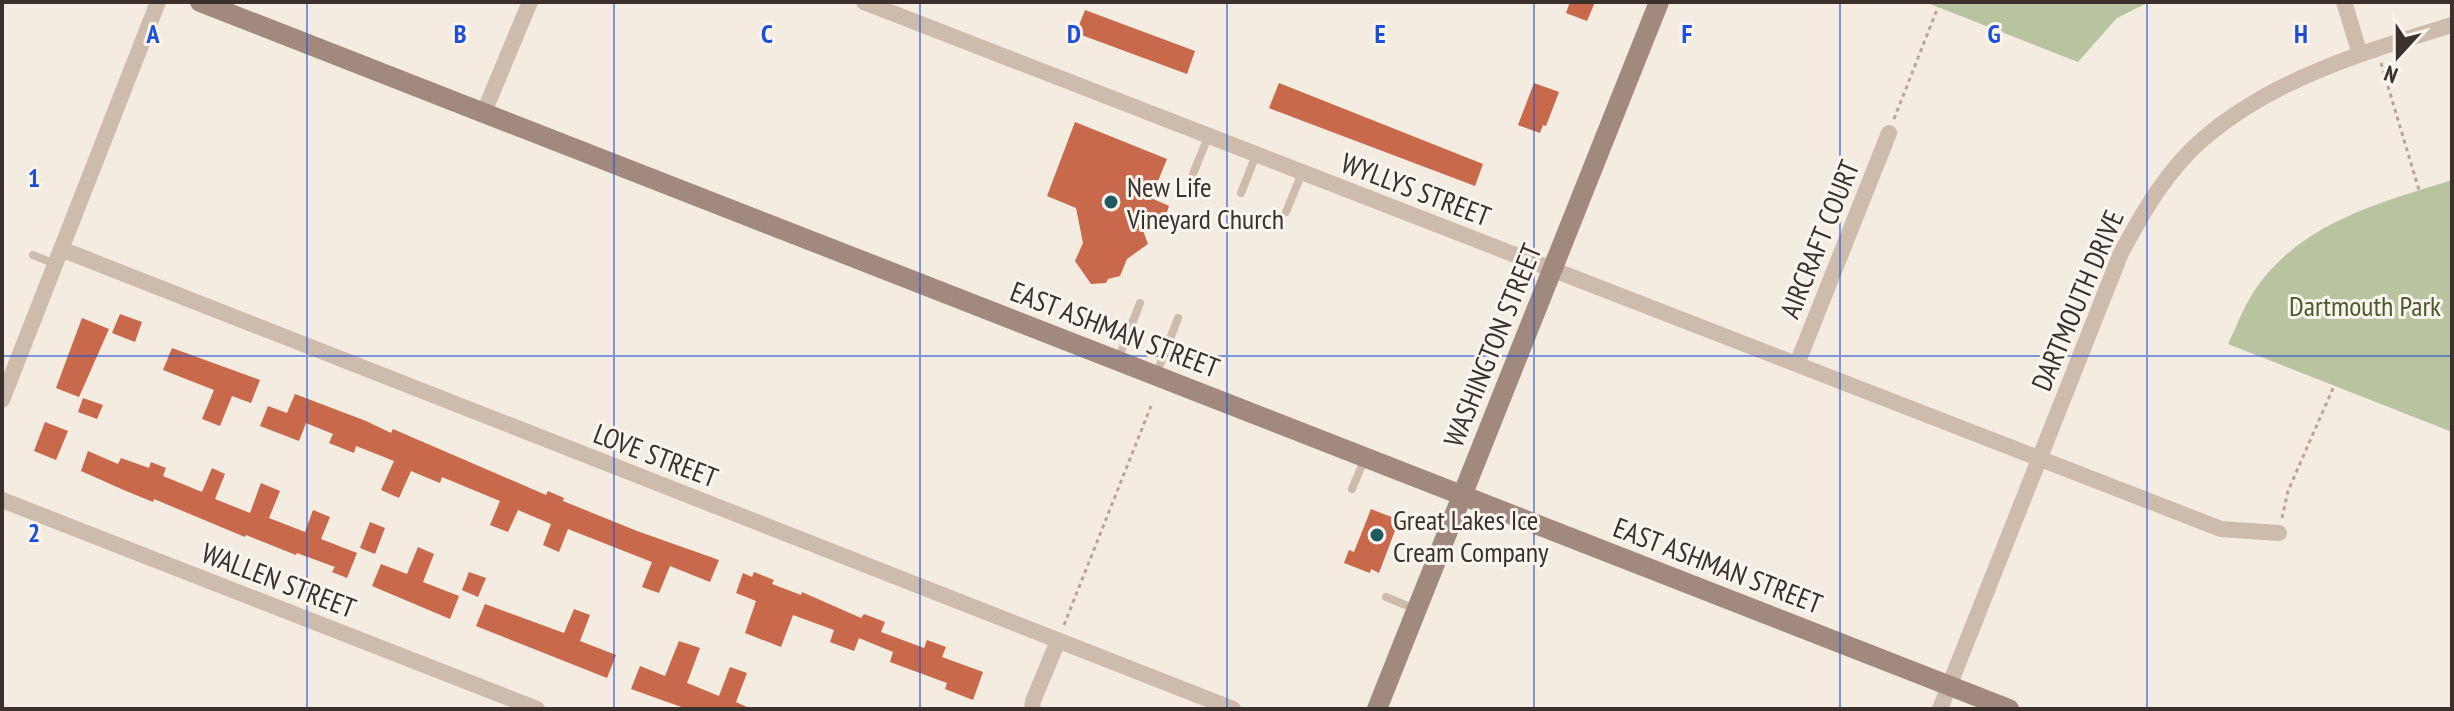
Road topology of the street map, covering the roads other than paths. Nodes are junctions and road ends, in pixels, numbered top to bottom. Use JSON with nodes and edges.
{"nodes":[{"id":1,"x":158,"y":2,"type":"edge"},
{"id":2,"x":200,"y":2,"type":"edge"},
{"id":3,"x":530,"y":2,"type":"edge"},
{"id":4,"x":864,"y":2,"type":"edge"},
{"id":5,"x":1659,"y":2,"type":"edge"},
{"id":6,"x":2344,"y":2,"type":"edge"},
{"id":7,"x":2452,"y":25,"type":"edge"},
{"id":8,"x":2368,"y":51,"type":"junction"},
{"id":9,"x":484,"y":112,"type":"junction"},
{"id":10,"x":1889,"y":133,"type":"road end"},
{"id":11,"x":1208,"y":137,"type":"junction"},
{"id":12,"x":1256,"y":155,"type":"junction"},
{"id":13,"x":1302,"y":173,"type":"junction"},
{"id":14,"x":1193,"y":174,"type":"dead end"},
{"id":15,"x":1241,"y":193,"type":"dead end"},
{"id":16,"x":1286,"y":212,"type":"dead end"},
{"id":17,"x":33,"y":255,"type":"dead end"},
{"id":18,"x":58,"y":256,"type":"junction"},
{"id":19,"x":1552,"y":269,"type":"junction"},
{"id":20,"x":1140,"y":303,"type":"dead end"},
{"id":21,"x":1178,"y":318,"type":"dead end"},
{"id":22,"x":1118,"y":360,"type":"junction"},
{"id":23,"x":1797,"y":364,"type":"junction"},
{"id":24,"x":1156,"y":375,"type":"junction"},
{"id":25,"x":2,"y":400,"type":"edge"},
{"id":26,"x":1365,"y":457,"type":"junction"},
{"id":27,"x":2039,"y":458,"type":"junction"},
{"id":28,"x":1352,"y":489,"type":"dead end"},
{"id":29,"x":1461,"y":495,"type":"junction"},
{"id":30,"x":2,"y":500,"type":"edge"},
{"id":31,"x":2279,"y":533,"type":"road end"},
{"id":32,"x":1386,"y":597,"type":"dead end"},
{"id":33,"x":1416,"y":609,"type":"junction"},
{"id":34,"x":1058,"y":641,"type":"junction"},
{"id":35,"x":1950,"y":686,"type":"junction"},
{"id":36,"x":537,"y":709,"type":"edge"},
{"id":37,"x":1032,"y":709,"type":"edge"},
{"id":38,"x":1233,"y":709,"type":"edge"},
{"id":39,"x":1377,"y":709,"type":"edge"},
{"id":40,"x":1940,"y":709,"type":"edge"},
{"id":41,"x":2009,"y":709,"type":"edge"}],
"edges":[{"from":1,"to":18,"type":"street"},
{"from":2,"to":9,"type":"street","name":"EAST ASHMAN STREET"},
{"from":3,"to":9,"type":"street"},
{"from":4,"to":11,"type":"street","name":"WYLLYS STREET"},
{"from":5,"to":19,"type":"street","name":"WASHINGTON STREET"},
{"from":6,"to":8,"type":"street"},
{"from":7,"to":8,"type":"street","name":"DARTMOUTH DRIVE"},
{"from":8,"to":27,"type":"street","name":"DARTMOUTH DRIVE"},
{"from":9,"to":22,"type":"street","name":"EAST ASHMAN STREET"},
{"from":10,"to":23,"type":"street","name":"AIRCRAFT COURT"},
{"from":11,"to":12,"type":"street","name":"WYLLYS STREET"},
{"from":11,"to":14,"type":"lane"},
{"from":12,"to":13,"type":"street","name":"WYLLYS STREET"},
{"from":12,"to":15,"type":"lane"},
{"from":13,"to":16,"type":"lane"},
{"from":13,"to":19,"type":"street","name":"WYLLYS STREET"},
{"from":17,"to":18,"type":"lane"},
{"from":18,"to":25,"type":"street"},
{"from":18,"to":34,"type":"street","name":"LOVE STREET"},
{"from":19,"to":23,"type":"street","name":"WYLLYS STREET"},
{"from":19,"to":29,"type":"street","name":"WASHINGTON STREET"},
{"from":20,"to":22,"type":"lane"},
{"from":21,"to":24,"type":"lane"},
{"from":22,"to":24,"type":"street","name":"EAST ASHMAN STREET"},
{"from":23,"to":27,"type":"street","name":"WYLLYS STREET"},
{"from":24,"to":26,"type":"street","name":"EAST ASHMAN STREET"},
{"from":26,"to":28,"type":"lane"},
{"from":26,"to":29,"type":"street","name":"EAST ASHMAN STREET"},
{"from":27,"to":31,"type":"street","name":"WYLLYS STREET"},
{"from":27,"to":35,"type":"street","name":"DARTMOUTH DRIVE"},
{"from":29,"to":33,"type":"street","name":"WASHINGTON STREET"},
{"from":29,"to":35,"type":"street","name":"EAST ASHMAN STREET"},
{"from":30,"to":36,"type":"street","name":"WALLEN STREET"},
{"from":32,"to":33,"type":"lane"},
{"from":33,"to":39,"type":"street","name":"WASHINGTON STREET"},
{"from":34,"to":37,"type":"street"},
{"from":34,"to":38,"type":"street","name":"LOVE STREET"},
{"from":35,"to":40,"type":"street","name":"DARTMOUTH DRIVE"},
{"from":35,"to":41,"type":"street","name":"EAST ASHMAN STREET"}]}
